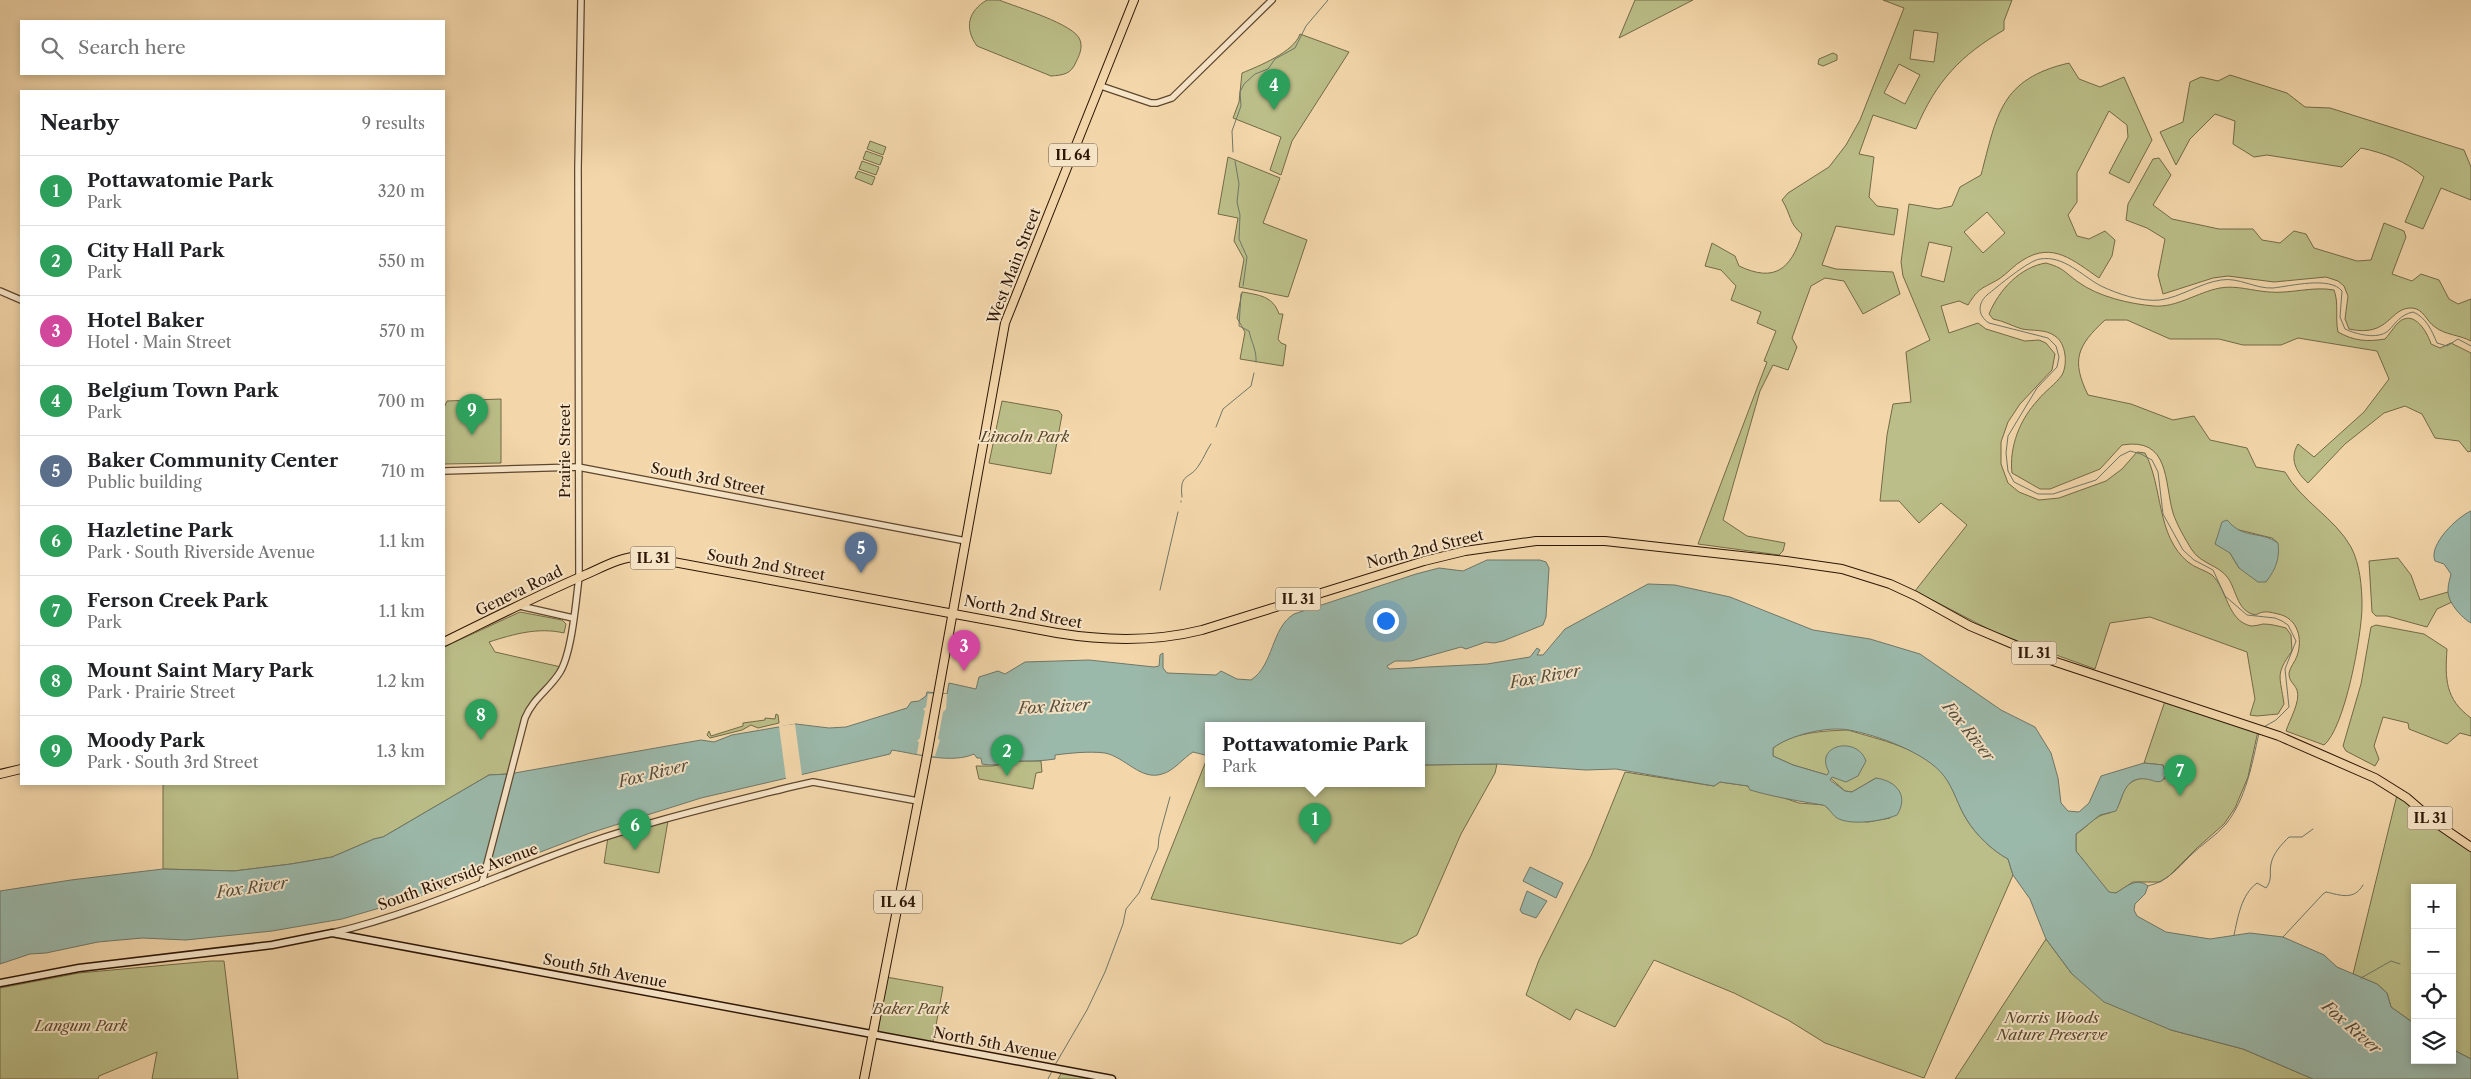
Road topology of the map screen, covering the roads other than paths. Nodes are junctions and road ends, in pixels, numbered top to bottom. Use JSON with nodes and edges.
{"nodes":[{"id":1,"x":580,"y":0,"type":"edge"},
{"id":2,"x":1134,"y":0,"type":"edge"},
{"id":3,"x":1272,"y":0,"type":"edge"},
{"id":4,"x":1101,"y":86,"type":"junction"},
{"id":5,"x":0,"y":291,"type":"edge"},
{"id":6,"x":20,"y":300,"type":"edge"},
{"id":7,"x":578,"y":467,"type":"junction"},
{"id":8,"x":445,"y":471,"type":"edge"},
{"id":9,"x":966,"y":541,"type":"junction"},
{"id":10,"x":579,"y":577,"type":"junction"},
{"id":11,"x":520,"y":606,"type":"junction"},
{"id":12,"x":951,"y":613,"type":"junction"},
{"id":13,"x":573,"y":618,"type":"junction"},
{"id":14,"x":445,"y":642,"type":"edge"},
{"id":15,"x":20,"y":769,"type":"edge"},
{"id":16,"x":0,"y":774,"type":"edge"},
{"id":17,"x":918,"y":801,"type":"junction"},
{"id":18,"x":2471,"y":847,"type":"edge"},
{"id":19,"x":482,"y":883,"type":"junction"},
{"id":20,"x":332,"y":933,"type":"junction"},
{"id":21,"x":0,"y":983,"type":"edge"},
{"id":22,"x":873,"y":1035,"type":"junction"},
{"id":23,"x":864,"y":1079,"type":"edge"},
{"id":24,"x":1112,"y":1079,"type":"edge"}],
"edges":[{"from":1,"to":7,"type":"street","name":"Prairie Street"},
{"from":2,"to":4,"type":"main road","name":"West Main Street","number":"IL 64"},
{"from":3,"to":4,"type":"street"},
{"from":4,"to":9,"type":"main road","name":"West Main Street","number":"IL 64"},
{"from":5,"to":6,"type":"street"},
{"from":7,"to":8,"type":"street","name":"South 3rd Street"},
{"from":7,"to":9,"type":"street","name":"South 3rd Street"},
{"from":7,"to":10,"type":"street","name":"Prairie Street"},
{"from":9,"to":12,"type":"main road","name":"West Main Street","number":"IL 64"},
{"from":10,"to":11,"type":"main road","name":"Geneva Road","number":"IL 31"},
{"from":10,"to":12,"type":"main road","name":"South 2nd Street","number":"IL 31"},
{"from":10,"to":13,"type":"street","name":"Prairie Street"},
{"from":11,"to":13,"type":"street"},
{"from":11,"to":14,"type":"main road","name":"Geneva Road","number":"IL 31"},
{"from":12,"to":17,"type":"main road","number":"IL 64"},
{"from":12,"to":18,"type":"main road","name":"North 2nd Street","number":"IL 31"},
{"from":13,"to":19,"type":"street","name":"Prairie Street"},
{"from":15,"to":16,"type":"main road"},
{"from":17,"to":19,"type":"street","name":"South Riverside Avenue"},
{"from":17,"to":22,"type":"main road","number":"IL 64"},
{"from":19,"to":20,"type":"street","name":"South Riverside Avenue"},
{"from":20,"to":21,"type":"main road","name":"South Riverside Avenue"},
{"from":20,"to":22,"type":"main road","name":"South 5th Avenue"},
{"from":22,"to":23,"type":"main road","number":"IL 64"},
{"from":22,"to":24,"type":"main road","name":"North 5th Avenue"}]}
